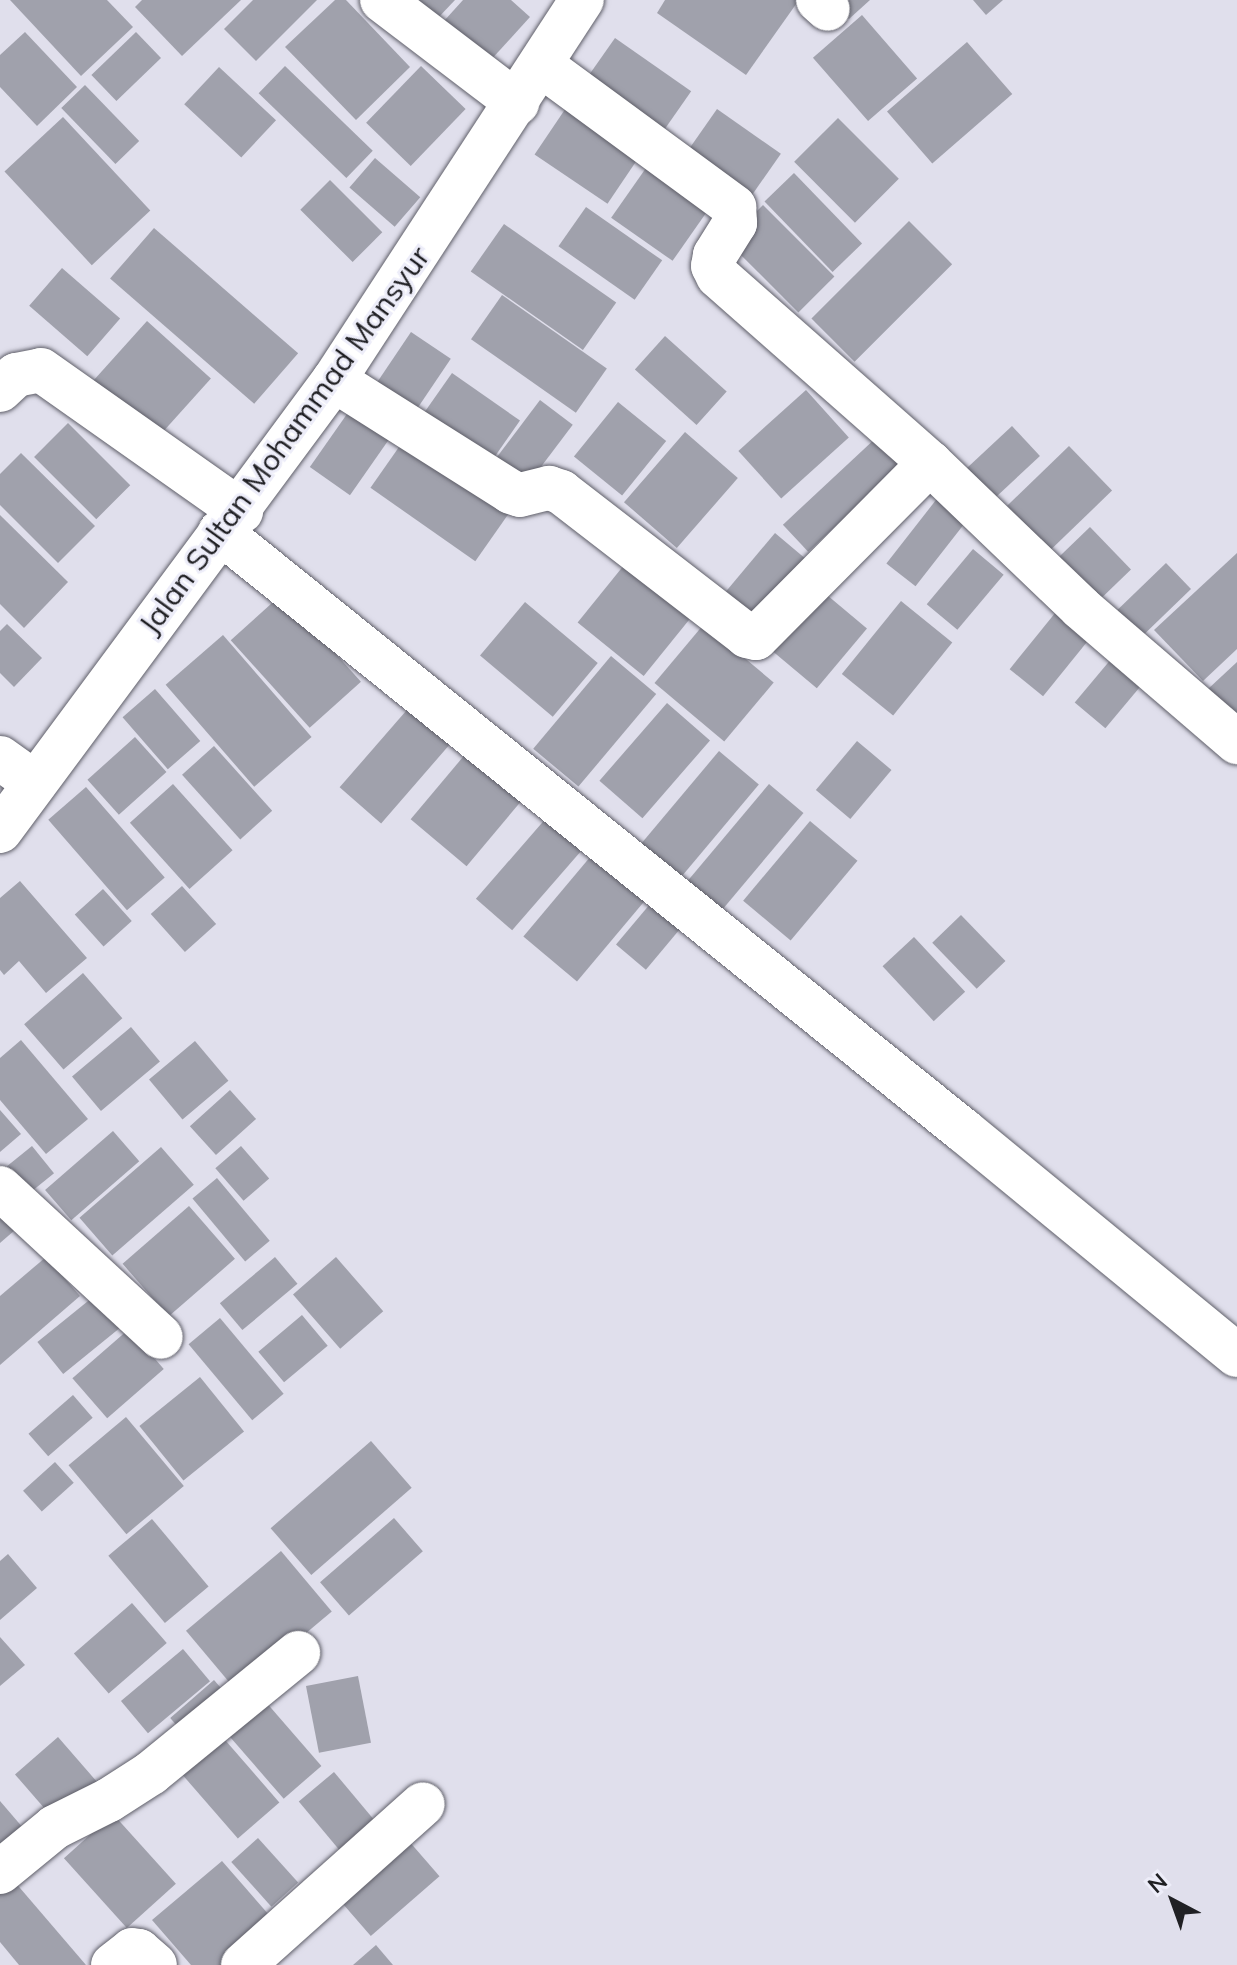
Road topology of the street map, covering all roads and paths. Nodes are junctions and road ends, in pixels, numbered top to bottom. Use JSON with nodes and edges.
{"nodes":[{"id":1,"x":382,"y":0,"type":"edge"},
{"id":2,"x":582,"y":0,"type":"edge"},
{"id":3,"x":541,"y":65,"type":"junction"},
{"id":4,"x":517,"y":103,"type":"junction"},
{"id":5,"x":334,"y":380,"type":"junction"},
{"id":6,"x":0,"y":390,"type":"edge"},
{"id":7,"x":930,"y":463,"type":"junction"},
{"id":8,"x":231,"y":521,"type":"junction"},
{"id":9,"x":1237,"y":742,"type":"edge"},
{"id":10,"x":0,"y":758,"type":"edge"},
{"id":11,"x":35,"y":783,"type":"junction"},
{"id":12,"x":0,"y":831,"type":"edge"},
{"id":13,"x":0,"y":1188,"type":"edge"},
{"id":14,"x":161,"y":1337,"type":"dead end"},
{"id":15,"x":1237,"y":1355,"type":"edge"},
{"id":16,"x":298,"y":1653,"type":"dead end"},
{"id":17,"x":423,"y":1804,"type":"dead end"},
{"id":18,"x":0,"y":1872,"type":"edge"},
{"id":19,"x":113,"y":1965,"type":"edge"},
{"id":20,"x":155,"y":1965,"type":"edge"},
{"id":21,"x":243,"y":1965,"type":"edge"}],
"edges":[{"from":1,"to":4,"type":"street"},
{"from":2,"to":3,"type":"street","name":"Jalan Sultan Mohammad Mansyur"},
{"from":3,"to":4,"type":"street","name":"Jalan Sultan Mohammad Mansyur"},
{"from":3,"to":7,"type":"street"},
{"from":4,"to":5,"type":"street","name":"Jalan Sultan Mohammad Mansyur"},
{"from":5,"to":7,"type":"street"},
{"from":5,"to":8,"type":"street","name":"Jalan Sultan Mohammad Mansyur"},
{"from":6,"to":8,"type":"street"},
{"from":7,"to":9,"type":"street"},
{"from":8,"to":11,"type":"street","name":"Jalan Sultan Mohammad Mansyur"},
{"from":8,"to":15,"type":"street"},
{"from":10,"to":11,"type":"street"},
{"from":11,"to":12,"type":"street","name":"Jalan Sultan Mohammad Mansyur"},
{"from":13,"to":14,"type":"street"},
{"from":16,"to":18,"type":"street"},
{"from":17,"to":21,"type":"street"},
{"from":19,"to":20,"type":"street"}]}
